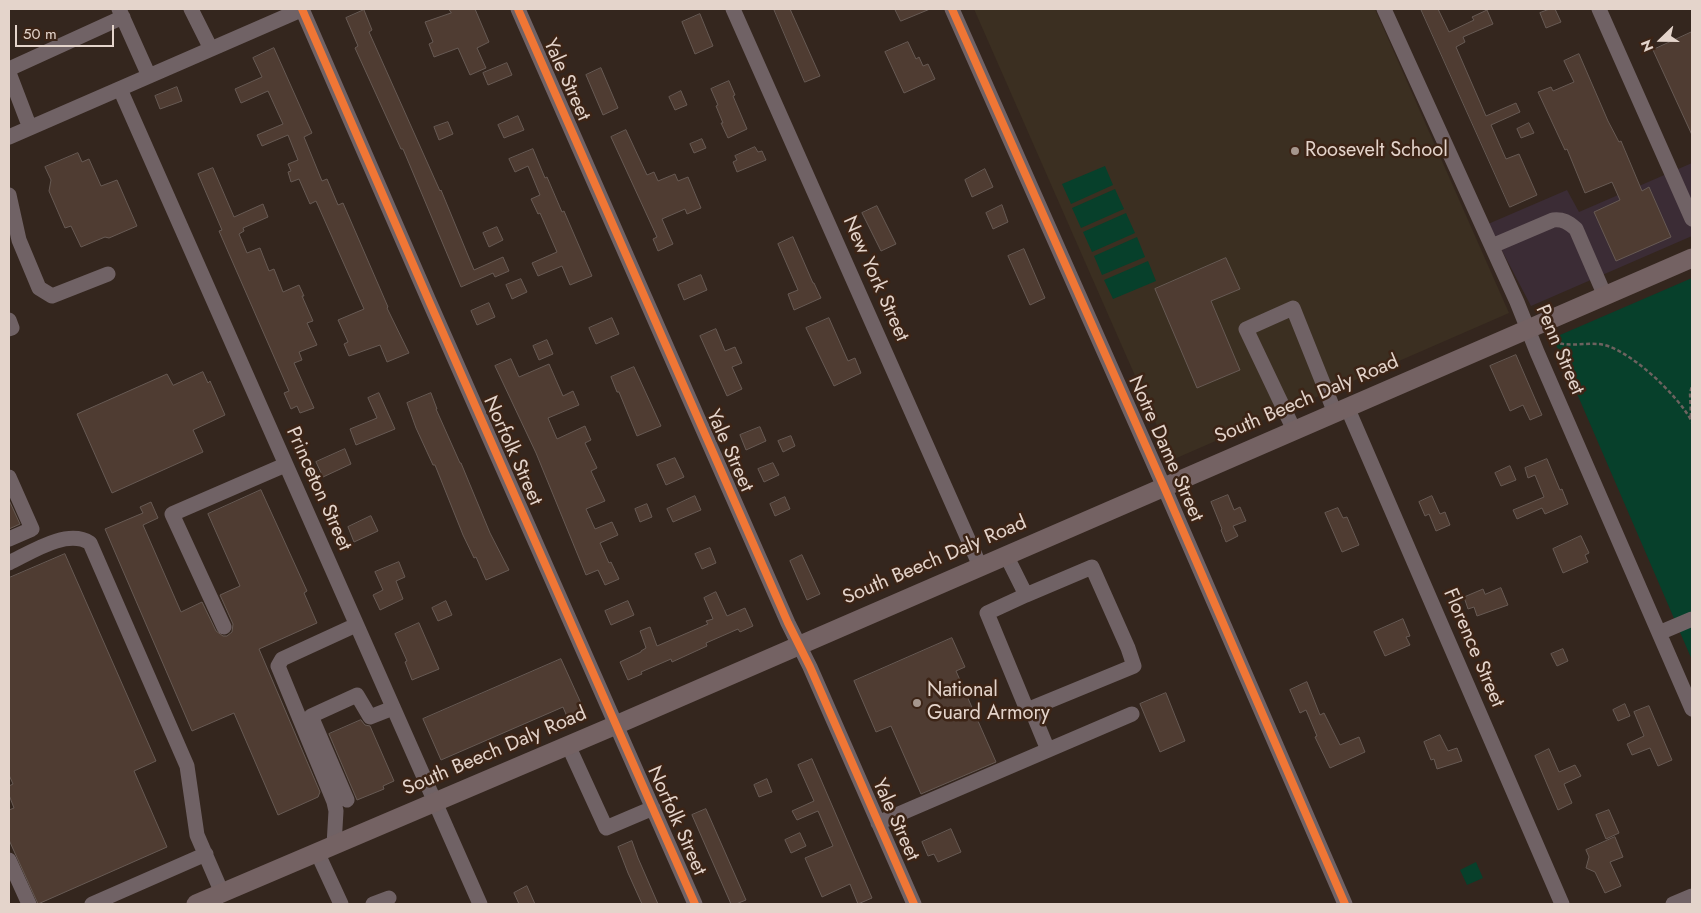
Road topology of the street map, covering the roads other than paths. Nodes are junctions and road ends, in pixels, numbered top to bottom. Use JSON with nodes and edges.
{"nodes":[{"id":1,"x":191,"y":9,"type":"edge"},
{"id":2,"x":302,"y":9,"type":"edge"},
{"id":3,"x":518,"y":9,"type":"edge"},
{"id":4,"x":733,"y":9,"type":"edge"},
{"id":5,"x":952,"y":9,"type":"edge"},
{"id":6,"x":1384,"y":9,"type":"edge"},
{"id":7,"x":1599,"y":9,"type":"edge"},
{"id":8,"x":121,"y":13,"type":"edge"},
{"id":9,"x":211,"y":49,"type":"junction"},
{"id":10,"x":9,"y":69,"type":"edge"},
{"id":11,"x":9,"y":73,"type":"edge"},
{"id":12,"x":149,"y":76,"type":"junction"},
{"id":13,"x":120,"y":89,"type":"junction"},
{"id":14,"x":30,"y":128,"type":"junction"},
{"id":15,"x":9,"y":137,"type":"edge"},
{"id":16,"x":9,"y":195,"type":"edge"},
{"id":17,"x":1692,"y":218,"type":"edge"},
{"id":18,"x":1492,"y":246,"type":"junction"},
{"id":19,"x":1692,"y":258,"type":"edge"},
{"id":20,"x":108,"y":274,"type":"dead end"},
{"id":21,"x":1605,"y":296,"type":"junction"},
{"id":22,"x":9,"y":320,"type":"edge"},
{"id":23,"x":9,"y":329,"type":"edge"},
{"id":24,"x":1528,"y":329,"type":"junction"},
{"id":25,"x":1341,"y":410,"type":"junction"},
{"id":26,"x":1294,"y":430,"type":"junction"},
{"id":27,"x":285,"y":465,"type":"junction"},
{"id":28,"x":9,"y":477,"type":"edge"},
{"id":29,"x":1164,"y":487,"type":"junction"},
{"id":30,"x":9,"y":539,"type":"edge"},
{"id":31,"x":1006,"y":555,"type":"junction"},
{"id":32,"x":9,"y":563,"type":"edge"},
{"id":33,"x":980,"y":566,"type":"junction"},
{"id":34,"x":1026,"y":595,"type":"junction"},
{"id":35,"x":1692,"y":619,"type":"edge"},
{"id":36,"x":356,"y":625,"type":"junction"},
{"id":37,"x":224,"y":627,"type":"dead end"},
{"id":38,"x":1659,"y":634,"type":"junction"},
{"id":39,"x":799,"y":645,"type":"junction"},
{"id":40,"x":393,"y":708,"type":"junction"},
{"id":41,"x":1031,"y":709,"type":"junction"},
{"id":42,"x":1692,"y":709,"type":"edge"},
{"id":43,"x":1132,"y":714,"type":"dead end"},
{"id":44,"x":616,"y":724,"type":"junction"},
{"id":45,"x":568,"y":745,"type":"junction"},
{"id":46,"x":1048,"y":750,"type":"junction"},
{"id":47,"x":347,"y":800,"type":"dead end"},
{"id":48,"x":436,"y":801,"type":"junction"},
{"id":49,"x":653,"y":808,"type":"junction"},
{"id":50,"x":878,"y":823,"type":"junction"},
{"id":51,"x":325,"y":848,"type":"junction"},
{"id":52,"x":206,"y":854,"type":"junction"},
{"id":53,"x":9,"y":860,"type":"edge"},
{"id":54,"x":222,"y":893,"type":"junction"},
{"id":55,"x":1692,"y":896,"type":"edge"},
{"id":56,"x":389,"y":898,"type":"dead end"},
{"id":57,"x":29,"y":904,"type":"edge"},
{"id":58,"x":92,"y":904,"type":"edge"},
{"id":59,"x":196,"y":904,"type":"edge"},
{"id":60,"x":340,"y":904,"type":"edge"},
{"id":61,"x":373,"y":904,"type":"edge"},
{"id":62,"x":480,"y":904,"type":"edge"},
{"id":63,"x":695,"y":904,"type":"edge"},
{"id":64,"x":914,"y":904,"type":"edge"},
{"id":65,"x":1345,"y":904,"type":"edge"},
{"id":66,"x":1562,"y":904,"type":"edge"},
{"id":67,"x":1673,"y":904,"type":"edge"}],
"edges":[{"from":1,"to":9,"type":"street"},
{"from":2,"to":9,"type":"street"},
{"from":2,"to":44,"type":"street","name":"Norfolk Street"},
{"from":3,"to":39,"type":"street","name":"Yale Street"},
{"from":4,"to":33,"type":"street","name":"New York Street"},
{"from":5,"to":29,"type":"street","name":"Notre Dame Street"},
{"from":6,"to":18,"type":"street","name":"Penn Street"},
{"from":7,"to":17,"type":"street"},
{"from":8,"to":10,"type":"street"},
{"from":8,"to":12,"type":"street"},
{"from":9,"to":12,"type":"street"},
{"from":11,"to":14,"type":"street"},
{"from":12,"to":13,"type":"street"},
{"from":13,"to":14,"type":"street"},
{"from":13,"to":27,"type":"street","name":"Princeton Street"},
{"from":14,"to":15,"type":"street"},
{"from":16,"to":20,"type":"street"},
{"from":18,"to":21,"type":"street"},
{"from":18,"to":24,"type":"street","name":"Penn Street"},
{"from":19,"to":21,"type":"main road","name":"South Beech Daly Road"},
{"from":21,"to":24,"type":"main road","name":"South Beech Daly Road"},
{"from":22,"to":23,"type":"street"},
{"from":24,"to":25,"type":"main road","name":"South Beech Daly Road"},
{"from":24,"to":38,"type":"street","name":"Penn Street"},
{"from":25,"to":26,"type":"main road","name":"South Beech Daly Road"},
{"from":25,"to":26,"type":"street","name":"Florence Street"},
{"from":25,"to":66,"type":"street","name":"Florence Street"},
{"from":26,"to":29,"type":"main road","name":"South Beech Daly Road"},
{"from":27,"to":36,"type":"street","name":"Princeton Street"},
{"from":27,"to":37,"type":"street"},
{"from":28,"to":30,"type":"street"},
{"from":29,"to":31,"type":"main road","name":"South Beech Daly Road"},
{"from":29,"to":65,"type":"street","name":"Notre Dame Street"},
{"from":31,"to":33,"type":"main road","name":"South Beech Daly Road"},
{"from":31,"to":34,"type":"street"},
{"from":32,"to":52,"type":"street"},
{"from":33,"to":39,"type":"main road","name":"South Beech Daly Road"},
{"from":34,"to":41,"type":"street"},
{"from":34,"to":41,"type":"street"},
{"from":35,"to":38,"type":"street"},
{"from":36,"to":40,"type":"street","name":"Princeton Street"},
{"from":36,"to":51,"type":"street"},
{"from":38,"to":42,"type":"street","name":"Penn Street"},
{"from":39,"to":44,"type":"main road","name":"South Beech Daly Road"},
{"from":39,"to":50,"type":"street","name":"Yale Street"},
{"from":40,"to":47,"type":"street"},
{"from":40,"to":48,"type":"street","name":"Princeton Street"},
{"from":41,"to":46,"type":"street"},
{"from":43,"to":46,"type":"street"},
{"from":44,"to":45,"type":"main road","name":"South Beech Daly Road"},
{"from":44,"to":49,"type":"street","name":"Norfolk Street"},
{"from":45,"to":48,"type":"main road","name":"South Beech Daly Road"},
{"from":45,"to":49,"type":"street"},
{"from":46,"to":50,"type":"street"},
{"from":48,"to":51,"type":"main road","name":"South Beech Daly Road"},
{"from":48,"to":62,"type":"street","name":"Princeton Street"},
{"from":49,"to":63,"type":"street","name":"Norfolk Street"},
{"from":50,"to":64,"type":"street","name":"Yale Street"},
{"from":51,"to":54,"type":"main road","name":"South Beech Daly Road"},
{"from":51,"to":60,"type":"street"},
{"from":52,"to":54,"type":"street"},
{"from":52,"to":58,"type":"street"},
{"from":53,"to":57,"type":"street"},
{"from":54,"to":59,"type":"main road","name":"South Beech Daly Road"},
{"from":55,"to":67,"type":"street"},
{"from":56,"to":61,"type":"street"}]}
